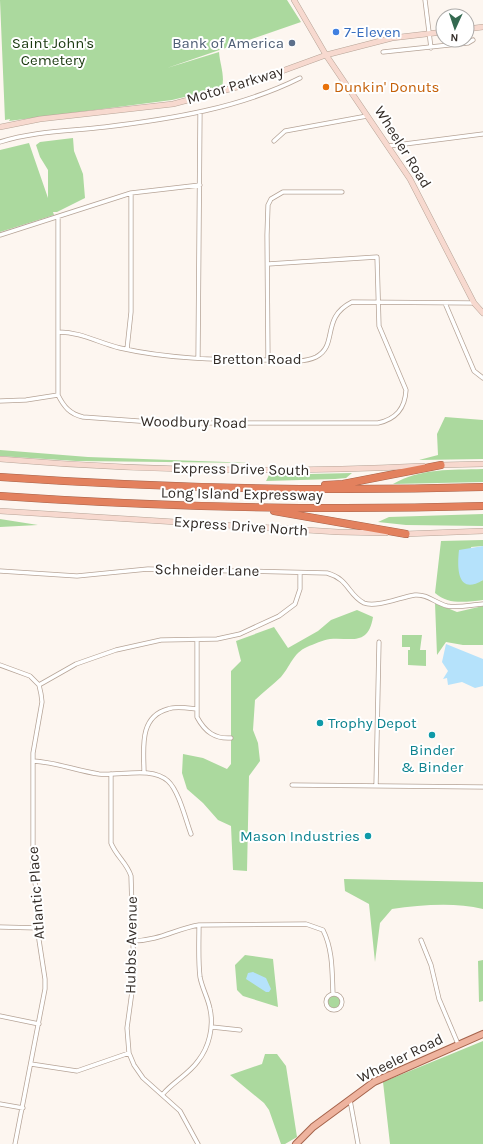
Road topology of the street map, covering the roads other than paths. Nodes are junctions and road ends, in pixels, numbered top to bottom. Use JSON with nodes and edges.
{"nodes":[{"id":1,"x":294,"y":0,"type":"edge"},
{"id":2,"x":425,"y":0,"type":"edge"},
{"id":3,"x":429,"y":33,"type":"junction"},
{"id":4,"x":435,"y":33,"type":"edge"},
{"id":5,"x":435,"y":47,"type":"edge"},
{"id":6,"x":431,"y":48,"type":"junction"},
{"id":7,"x":383,"y":52,"type":"dead end"},
{"id":8,"x":326,"y":55,"type":"junction"},
{"id":9,"x":300,"y":78,"type":"dead end"},
{"id":10,"x":200,"y":112,"type":"junction"},
{"id":11,"x":368,"y":115,"type":"junction"},
{"id":12,"x":0,"y":127,"type":"edge"},
{"id":13,"x":483,"y":134,"type":"edge"},
{"id":14,"x":274,"y":141,"type":"dead end"},
{"id":15,"x":0,"y":142,"type":"edge"},
{"id":16,"x":389,"y":146,"type":"junction"},
{"id":17,"x":200,"y":185,"type":"junction"},
{"id":18,"x":342,"y":192,"type":"dead end"},
{"id":19,"x":131,"y":193,"type":"junction"},
{"id":20,"x":58,"y":217,"type":"junction"},
{"id":21,"x":0,"y":235,"type":"edge"},
{"id":22,"x":268,"y":264,"type":"junction"},
{"id":23,"x":377,"y":302,"type":"junction"},
{"id":24,"x":445,"y":303,"type":"junction"},
{"id":25,"x":474,"y":303,"type":"junction"},
{"id":26,"x":483,"y":313,"type":"edge"},
{"id":27,"x":59,"y":332,"type":"junction"},
{"id":28,"x":127,"y":349,"type":"junction"},
{"id":29,"x":198,"y":358,"type":"junction"},
{"id":30,"x":268,"y":360,"type":"junction"},
{"id":31,"x":483,"y":378,"type":"edge"},
{"id":32,"x":58,"y":395,"type":"junction"},
{"id":33,"x":0,"y":401,"type":"edge"},
{"id":34,"x":0,"y":459,"type":"edge"},
{"id":35,"x":483,"y":464,"type":"edge"},
{"id":36,"x":441,"y":465,"type":"junction"},
{"id":37,"x":0,"y":477,"type":"edge"},
{"id":38,"x":483,"y":487,"type":"edge"},
{"id":39,"x":297,"y":490,"type":"junction"},
{"id":40,"x":0,"y":496,"type":"edge"},
{"id":41,"x":483,"y":506,"type":"edge"},
{"id":42,"x":264,"y":508,"type":"junction"},
{"id":43,"x":0,"y":511,"type":"edge"},
{"id":44,"x":483,"y":531,"type":"edge"},
{"id":45,"x":406,"y":534,"type":"junction"},
{"id":46,"x":0,"y":571,"type":"edge"},
{"id":47,"x":300,"y":573,"type":"junction"},
{"id":48,"x":483,"y":604,"type":"edge"},
{"id":49,"x":197,"y":640,"type":"junction"},
{"id":50,"x":380,"y":642,"type":"dead end"},
{"id":51,"x":0,"y":665,"type":"edge"},
{"id":52,"x":39,"y":685,"type":"junction"},
{"id":53,"x":196,"y":709,"type":"junction"},
{"id":54,"x":232,"y":738,"type":"dead end"},
{"id":55,"x":33,"y":761,"type":"junction"},
{"id":56,"x":144,"y":773,"type":"junction"},
{"id":57,"x":111,"y":774,"type":"junction"},
{"id":58,"x":292,"y":785,"type":"dead end"},
{"id":59,"x":376,"y":786,"type":"junction"},
{"id":60,"x":483,"y":787,"type":"edge"},
{"id":61,"x":191,"y":834,"type":"dead end"},
{"id":62,"x":200,"y":925,"type":"junction"},
{"id":63,"x":0,"y":927,"type":"edge"},
{"id":64,"x":39,"y":928,"type":"junction"},
{"id":65,"x":421,"y":940,"type":"dead end"},
{"id":66,"x":133,"y":941,"type":"junction"},
{"id":67,"x":333,"y":994,"type":"junction"},
{"id":68,"x":0,"y":1016,"type":"edge"},
{"id":69,"x":39,"y":1024,"type":"junction"},
{"id":70,"x":212,"y":1027,"type":"junction"},
{"id":71,"x":240,"y":1030,"type":"dead end"},
{"id":72,"x":483,"y":1034,"type":"edge"},
{"id":73,"x":458,"y":1044,"type":"junction"},
{"id":74,"x":129,"y":1053,"type":"junction"},
{"id":75,"x":31,"y":1064,"type":"junction"},
{"id":76,"x":162,"y":1094,"type":"junction"},
{"id":77,"x":350,"y":1098,"type":"junction"},
{"id":78,"x":0,"y":1104,"type":"edge"},
{"id":79,"x":23,"y":1108,"type":"junction"},
{"id":80,"x":15,"y":1144,"type":"edge"},
{"id":81,"x":198,"y":1144,"type":"edge"},
{"id":82,"x":296,"y":1144,"type":"edge"},
{"id":83,"x":358,"y":1144,"type":"edge"}],
"edges":[{"from":1,"to":8,"type":"main road","name":"Wheeler Road"},
{"from":2,"to":3,"type":"street"},
{"from":3,"to":4,"type":"main road","name":"Motor Parkway"},
{"from":3,"to":6,"type":"street"},
{"from":3,"to":8,"type":"main road","name":"Motor Parkway"},
{"from":5,"to":6,"type":"street"},
{"from":6,"to":7,"type":"street"},
{"from":8,"to":11,"type":"main road","name":"Wheeler Road"},
{"from":8,"to":12,"type":"main road","name":"Motor Parkway"},
{"from":9,"to":10,"type":"street"},
{"from":10,"to":15,"type":"street"},
{"from":10,"to":17,"type":"street"},
{"from":11,"to":14,"type":"street"},
{"from":11,"to":16,"type":"main road","name":"Wheeler Road"},
{"from":13,"to":16,"type":"street"},
{"from":16,"to":25,"type":"main road","name":"Wheeler Road"},
{"from":17,"to":19,"type":"street"},
{"from":17,"to":29,"type":"street"},
{"from":18,"to":22,"type":"street"},
{"from":19,"to":20,"type":"street"},
{"from":19,"to":28,"type":"street"},
{"from":20,"to":21,"type":"street"},
{"from":20,"to":27,"type":"street"},
{"from":22,"to":23,"type":"street","name":"Woodbury Road"},
{"from":22,"to":30,"type":"street"},
{"from":23,"to":24,"type":"street","name":"Bretton Road"},
{"from":23,"to":30,"type":"street","name":"Bretton Road"},
{"from":23,"to":32,"type":"street","name":"Woodbury Road"},
{"from":24,"to":25,"type":"street","name":"Bretton Road"},
{"from":24,"to":31,"type":"street"},
{"from":25,"to":26,"type":"main road","name":"Wheeler Road"},
{"from":27,"to":28,"type":"street","name":"Bretton Road"},
{"from":27,"to":32,"type":"street"},
{"from":28,"to":29,"type":"street","name":"Bretton Road"},
{"from":29,"to":30,"type":"street","name":"Bretton Road"},
{"from":32,"to":33,"type":"street"},
{"from":34,"to":36,"type":"main road","name":"Express Drive South"},
{"from":35,"to":36,"type":"main road","name":"Express Drive South"},
{"from":36,"to":39,"type":"highway"},
{"from":37,"to":39,"type":"highway","name":"Long Island Expressway"},
{"from":38,"to":39,"type":"highway","name":"Long Island Expressway"},
{"from":40,"to":42,"type":"highway","name":"Long Island Expressway"},
{"from":41,"to":42,"type":"highway","name":"Long Island Expressway"},
{"from":42,"to":45,"type":"highway"},
{"from":43,"to":45,"type":"main road","name":"Express Drive North"},
{"from":44,"to":45,"type":"main road","name":"Express Drive North"},
{"from":46,"to":47,"type":"street","name":"Schneider Lane"},
{"from":47,"to":48,"type":"street","name":"Schneider Lane"},
{"from":47,"to":49,"type":"street"},
{"from":49,"to":52,"type":"street"},
{"from":49,"to":53,"type":"street"},
{"from":50,"to":59,"type":"street"},
{"from":51,"to":52,"type":"street"},
{"from":52,"to":55,"type":"street","name":"Atlantic Place"},
{"from":53,"to":54,"type":"street"},
{"from":53,"to":56,"type":"street"},
{"from":55,"to":57,"type":"street"},
{"from":55,"to":64,"type":"street","name":"Atlantic Place"},
{"from":56,"to":57,"type":"street"},
{"from":56,"to":61,"type":"street"},
{"from":57,"to":66,"type":"street","name":"Hubbs Avenue"},
{"from":58,"to":59,"type":"street"},
{"from":59,"to":60,"type":"street"},
{"from":62,"to":66,"type":"street"},
{"from":62,"to":67,"type":"street"},
{"from":62,"to":70,"type":"street"},
{"from":63,"to":64,"type":"street"},
{"from":64,"to":69,"type":"street","name":"Atlantic Place"},
{"from":65,"to":73,"type":"street"},
{"from":66,"to":74,"type":"street","name":"Hubbs Avenue"},
{"from":67,"to":67,"type":"street"},
{"from":68,"to":69,"type":"street"},
{"from":69,"to":75,"type":"street","name":"Atlantic Place"},
{"from":70,"to":71,"type":"street"},
{"from":70,"to":76,"type":"street"},
{"from":72,"to":73,"type":"main road","name":"Wheeler Road"},
{"from":73,"to":77,"type":"main road","name":"Wheeler Road"},
{"from":74,"to":75,"type":"street"},
{"from":74,"to":76,"type":"street","name":"Hubbs Avenue"},
{"from":75,"to":79,"type":"street","name":"Atlantic Place"},
{"from":76,"to":81,"type":"street","name":"Hubbs Avenue"},
{"from":77,"to":82,"type":"main road","name":"Wheeler Road"},
{"from":77,"to":83,"type":"street"},
{"from":78,"to":79,"type":"street"},
{"from":79,"to":80,"type":"street","name":"Atlantic Place"}]}
